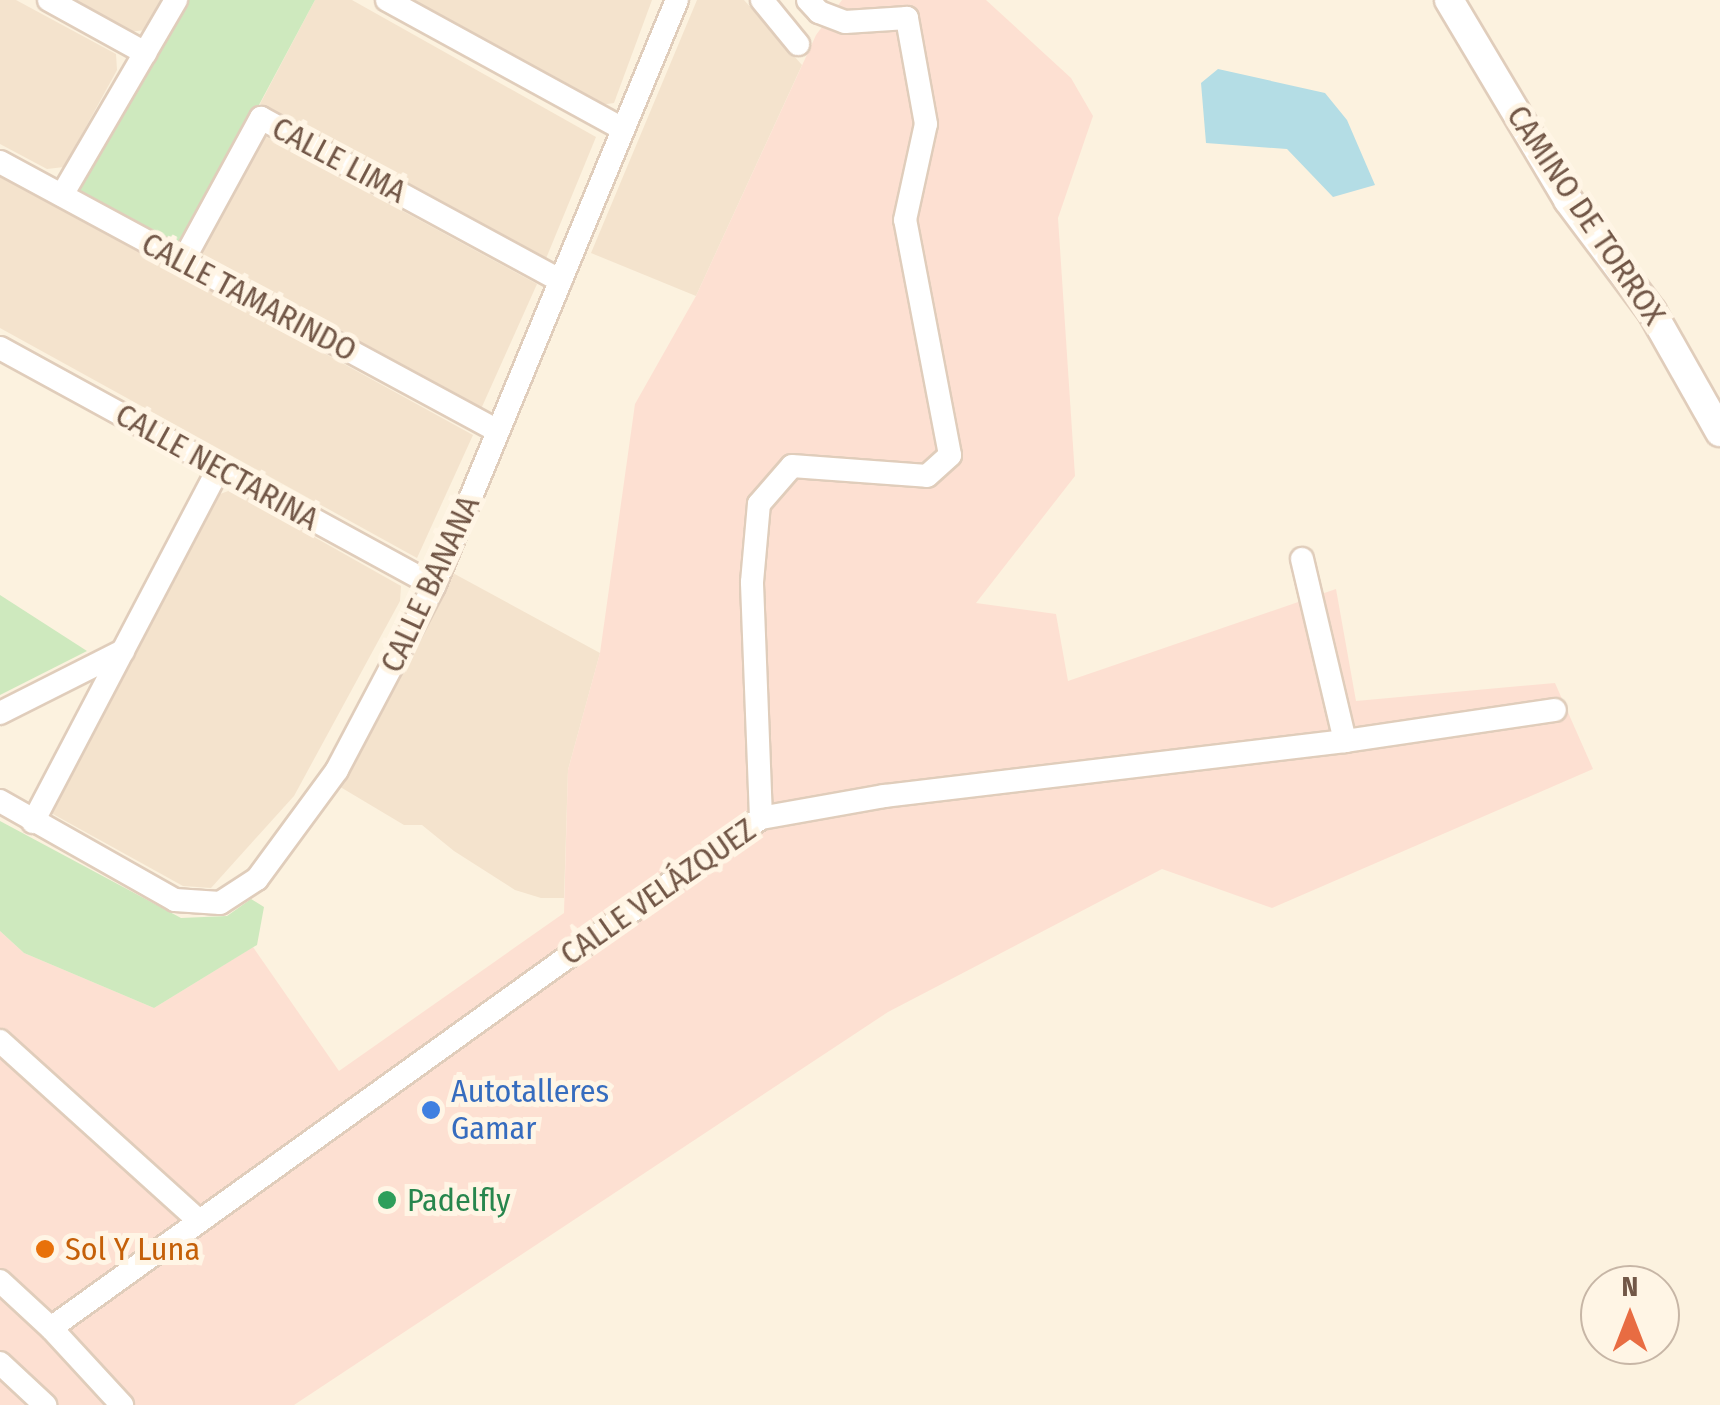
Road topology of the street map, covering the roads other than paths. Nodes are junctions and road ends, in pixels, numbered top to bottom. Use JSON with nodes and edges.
{"nodes":[{"id":1,"x":49,"y":0,"type":"edge"},
{"id":2,"x":176,"y":0,"type":"edge"},
{"id":3,"x":388,"y":0,"type":"edge"},
{"id":4,"x":676,"y":0,"type":"edge"},
{"id":5,"x":762,"y":0,"type":"edge"},
{"id":6,"x":1449,"y":0,"type":"edge"},
{"id":7,"x":814,"y":6,"type":"edge"},
{"id":8,"x":798,"y":44,"type":"dead end"},
{"id":9,"x":145,"y":52,"type":"junction"},
{"id":10,"x":623,"y":129,"type":"junction"},
{"id":11,"x":0,"y":162,"type":"edge"},
{"id":12,"x":62,"y":196,"type":"junction"},
{"id":13,"x":183,"y":261,"type":"junction"},
{"id":14,"x":560,"y":280,"type":"junction"},
{"id":15,"x":0,"y":348,"type":"edge"},
{"id":16,"x":498,"y":431,"type":"junction"},
{"id":17,"x":1720,"y":432,"type":"edge"},
{"id":18,"x":220,"y":468,"type":"junction"},
{"id":19,"x":1302,"y":559,"type":"dead end"},
{"id":20,"x":434,"y":586,"type":"junction"},
{"id":21,"x":123,"y":650,"type":"junction"},
{"id":22,"x":1555,"y":710,"type":"dead end"},
{"id":23,"x":0,"y":714,"type":"edge"},
{"id":24,"x":1345,"y":741,"type":"junction"},
{"id":25,"x":0,"y":801,"type":"edge"},
{"id":26,"x":761,"y":818,"type":"junction"},
{"id":27,"x":33,"y":822,"type":"junction"},
{"id":28,"x":0,"y":1041,"type":"edge"},
{"id":29,"x":198,"y":1220,"type":"junction"},
{"id":30,"x":0,"y":1282,"type":"edge"},
{"id":31,"x":51,"y":1328,"type":"junction"},
{"id":32,"x":0,"y":1363,"type":"edge"},
{"id":33,"x":46,"y":1405,"type":"edge"},
{"id":34,"x":122,"y":1405,"type":"edge"}],
"edges":[{"from":1,"to":9,"type":"street"},
{"from":2,"to":9,"type":"street"},
{"from":3,"to":10,"type":"street"},
{"from":4,"to":10,"type":"street","name":"CALLE BANANA"},
{"from":5,"to":8,"type":"street"},
{"from":6,"to":17,"type":"street","name":"CAMINO DE TORROX"},
{"from":7,"to":26,"type":"street"},
{"from":9,"to":12,"type":"street"},
{"from":10,"to":14,"type":"street","name":"CALLE BANANA"},
{"from":11,"to":12,"type":"street","name":"CALLE TAMARINDO"},
{"from":12,"to":13,"type":"street","name":"CALLE TAMARINDO"},
{"from":13,"to":14,"type":"street","name":"CALLE LIMA"},
{"from":13,"to":16,"type":"street","name":"CALLE TAMARINDO"},
{"from":14,"to":16,"type":"street","name":"CALLE BANANA"},
{"from":15,"to":18,"type":"street","name":"CALLE NECTARINA"},
{"from":16,"to":20,"type":"street","name":"CALLE BANANA"},
{"from":18,"to":20,"type":"street","name":"CALLE NECTARINA"},
{"from":18,"to":21,"type":"street"},
{"from":19,"to":24,"type":"street"},
{"from":20,"to":27,"type":"street","name":"CALLE BANANA"},
{"from":21,"to":23,"type":"street"},
{"from":21,"to":27,"type":"street"},
{"from":22,"to":24,"type":"street","name":"CALLE VELÁZQUEZ"},
{"from":24,"to":26,"type":"street","name":"CALLE VELÁZQUEZ"},
{"from":25,"to":27,"type":"street","name":"CALLE BANANA"},
{"from":26,"to":29,"type":"street","name":"CALLE VELÁZQUEZ"},
{"from":28,"to":29,"type":"street"},
{"from":29,"to":31,"type":"street","name":"CALLE VELÁZQUEZ"},
{"from":30,"to":31,"type":"street"},
{"from":31,"to":34,"type":"street"},
{"from":32,"to":33,"type":"street"}]}
